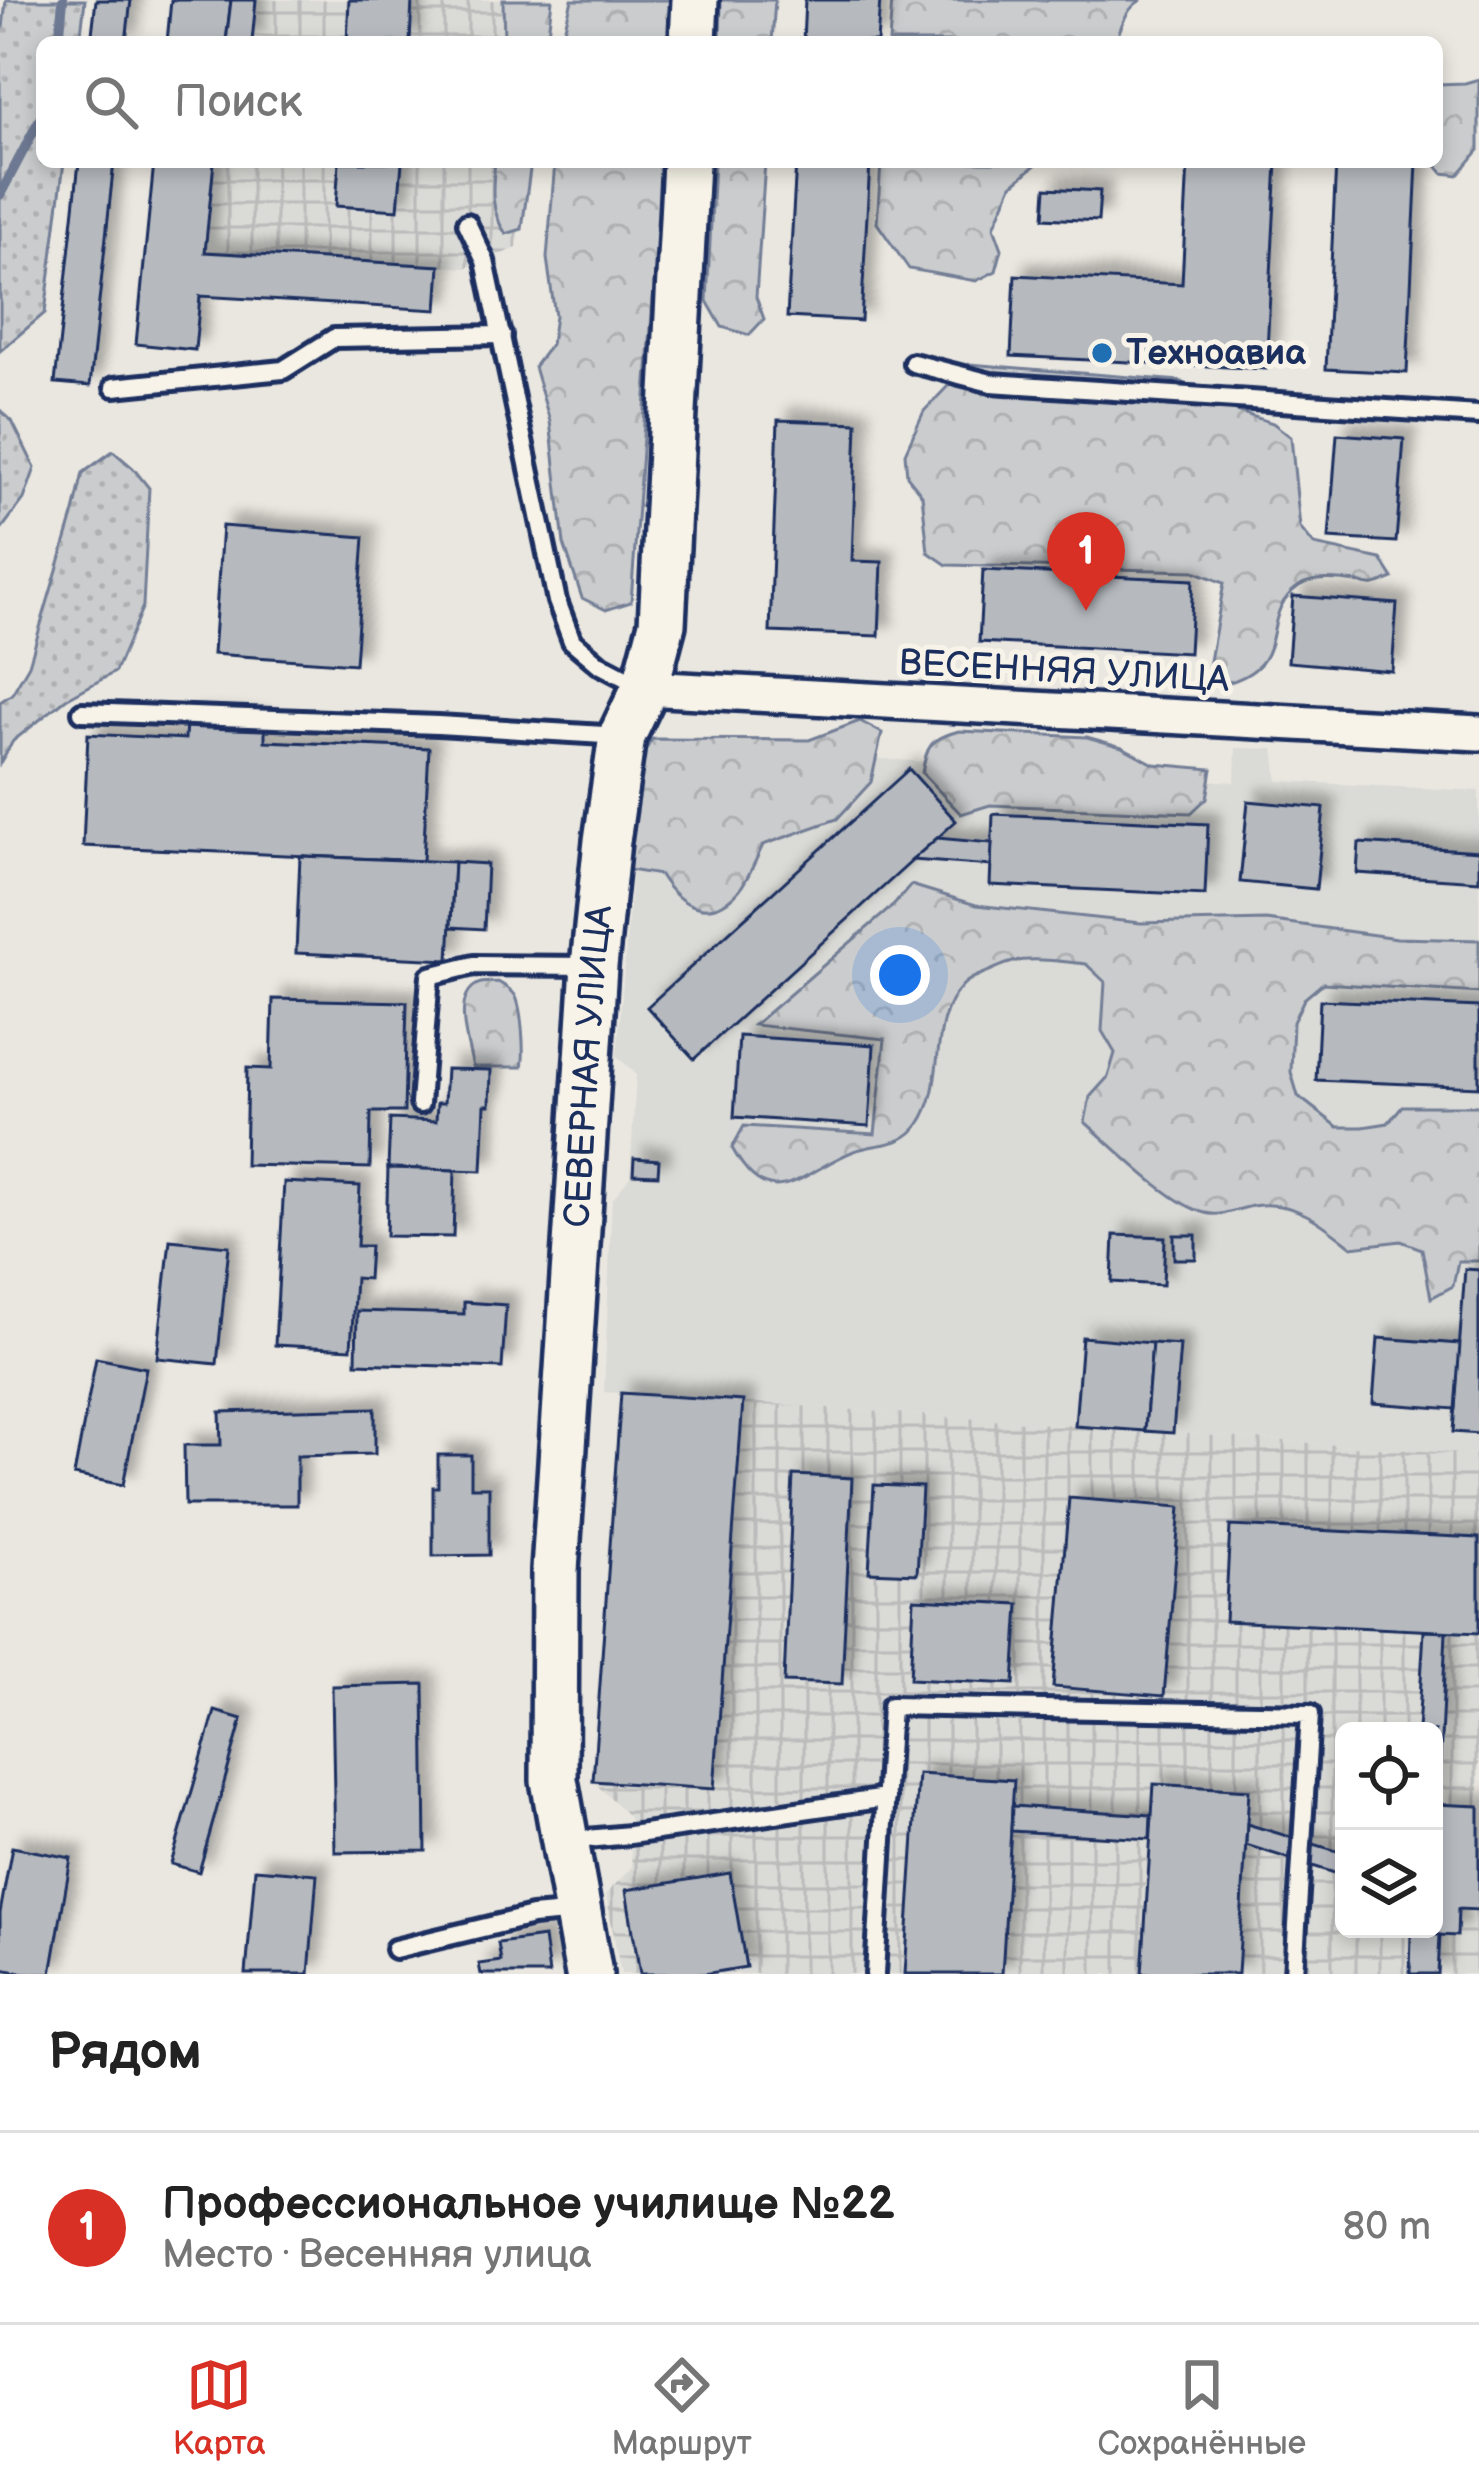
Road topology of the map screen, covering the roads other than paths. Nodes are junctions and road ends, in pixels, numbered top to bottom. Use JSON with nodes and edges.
{"nodes":[{"id":1,"x":695,"y":0,"type":"edge"},
{"id":2,"x":693,"y":36,"type":"edge"},
{"id":3,"x":686,"y":168,"type":"edge"},
{"id":4,"x":467,"y":223,"type":"dead end"},
{"id":5,"x":502,"y":335,"type":"junction"},
{"id":6,"x":913,"y":363,"type":"dead end"},
{"id":7,"x":114,"y":387,"type":"dead end"},
{"id":8,"x":1479,"y":415,"type":"edge"},
{"id":9,"x":645,"y":688,"type":"junction"},
{"id":10,"x":82,"y":712,"type":"dead end"},
{"id":11,"x":1479,"y":733,"type":"edge"},
{"id":12,"x":622,"y":736,"type":"junction"},
{"id":13,"x":594,"y":966,"type":"junction"},
{"id":14,"x":420,"y":1104,"type":"dead end"},
{"id":15,"x":886,"y":1798,"type":"junction"},
{"id":16,"x":565,"y":1841,"type":"junction"},
{"id":17,"x":577,"y":1912,"type":"junction"},
{"id":18,"x":395,"y":1948,"type":"dead end"},
{"id":19,"x":590,"y":1974,"type":"edge"},
{"id":20,"x":875,"y":1974,"type":"edge"},
{"id":21,"x":1294,"y":1974,"type":"edge"}],
"edges":[{"from":1,"to":2,"type":"street"},
{"from":3,"to":9,"type":"street","name":"СЕВЕРНАЯ УЛИЦА"},
{"from":4,"to":5,"type":"lane"},
{"from":5,"to":7,"type":"lane"},
{"from":5,"to":9,"type":"lane"},
{"from":6,"to":8,"type":"lane"},
{"from":9,"to":11,"type":"street","name":"ВЕСЕННЯЯ УЛИЦА"},
{"from":9,"to":12,"type":"street","name":"СЕВЕРНАЯ УЛИЦА"},
{"from":10,"to":12,"type":"lane"},
{"from":12,"to":13,"type":"street","name":"СЕВЕРНАЯ УЛИЦА"},
{"from":13,"to":14,"type":"lane"},
{"from":13,"to":16,"type":"street","name":"СЕВЕРНАЯ УЛИЦА"},
{"from":15,"to":16,"type":"lane"},
{"from":15,"to":20,"type":"lane"},
{"from":15,"to":21,"type":"lane"},
{"from":16,"to":17,"type":"street","name":"СЕВЕРНАЯ УЛИЦА"},
{"from":17,"to":18,"type":"lane"},
{"from":17,"to":19,"type":"street","name":"СЕВЕРНАЯ УЛИЦА"}]}
